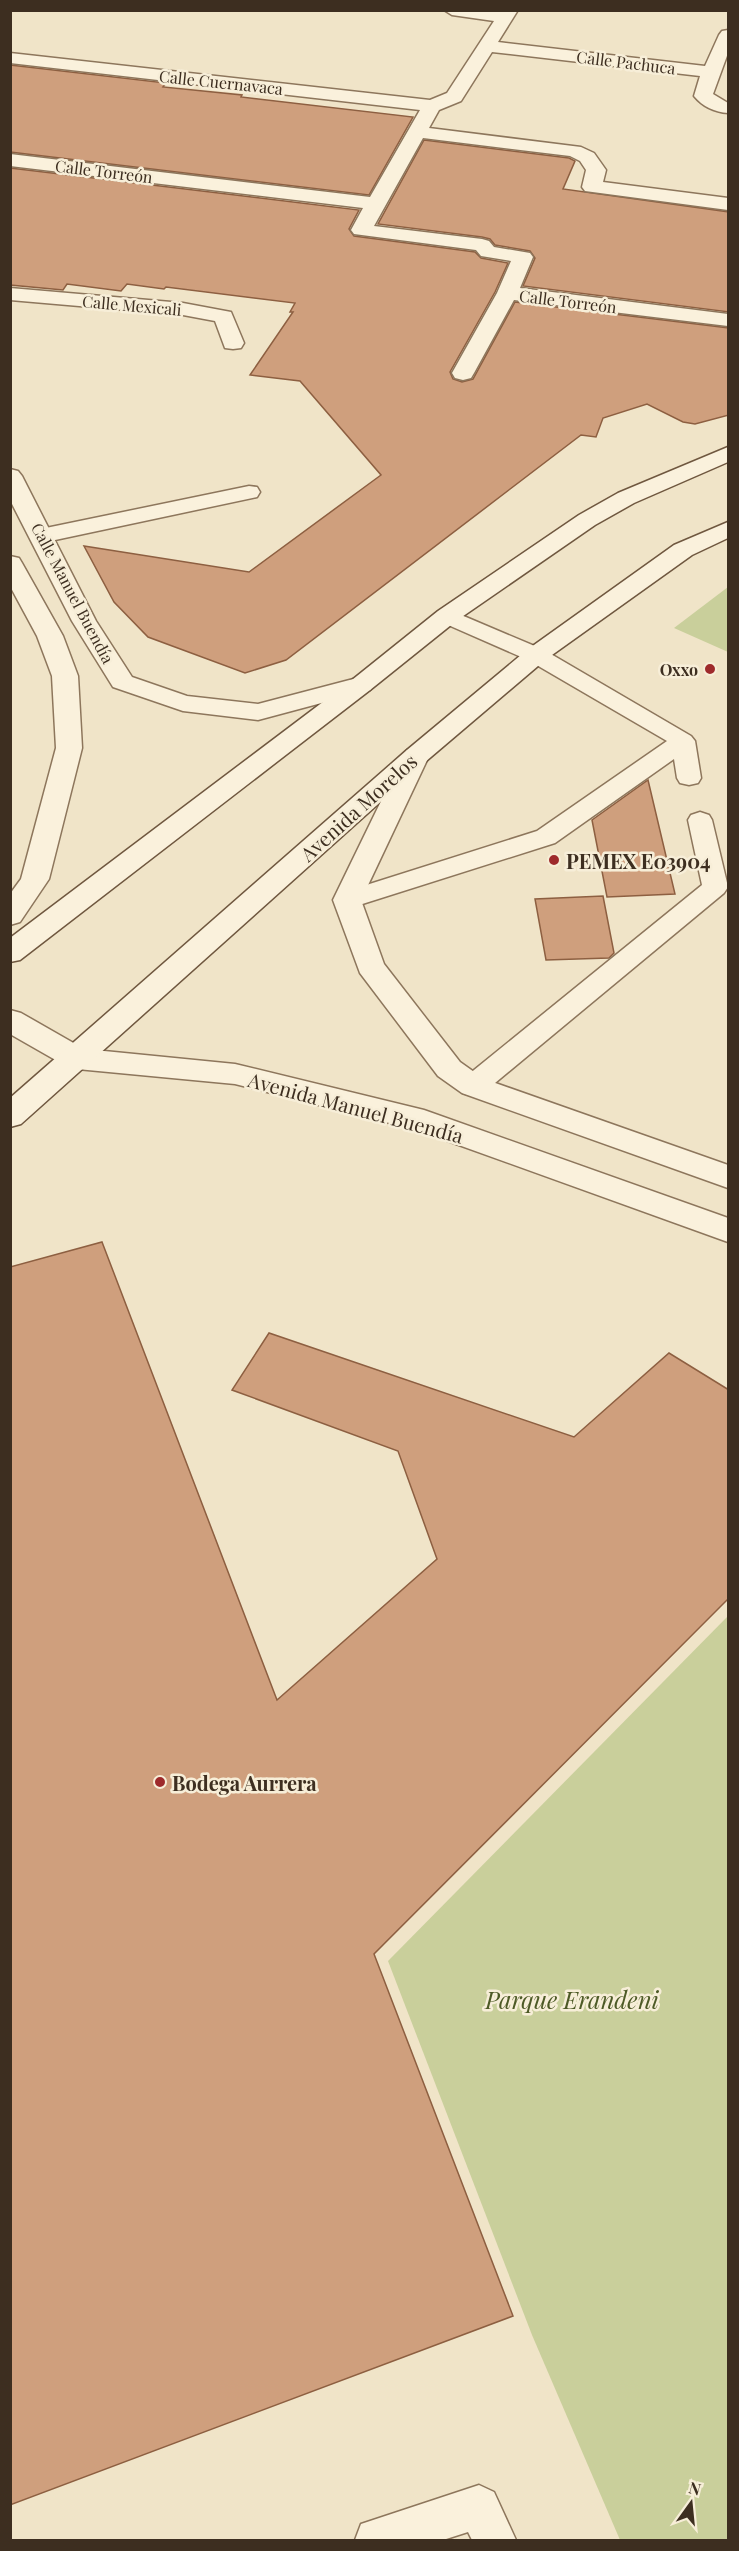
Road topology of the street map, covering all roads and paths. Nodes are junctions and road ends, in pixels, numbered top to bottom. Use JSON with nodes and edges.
{"nodes":[{"id":1,"x":452,"y":10,"type":"edge"},
{"id":2,"x":508,"y":14,"type":"edge"},
{"id":3,"x":729,"y":35,"type":"edge"},
{"id":4,"x":488,"y":46,"type":"junction"},
{"id":5,"x":10,"y":58,"type":"edge"},
{"id":6,"x":711,"y":72,"type":"junction"},
{"id":7,"x":432,"y":106,"type":"junction"},
{"id":8,"x":729,"y":108,"type":"edge"},
{"id":9,"x":419,"y":132,"type":"junction"},
{"id":10,"x":10,"y":160,"type":"edge"},
{"id":11,"x":376,"y":204,"type":"junction"},
{"id":12,"x":729,"y":204,"type":"edge"},
{"id":13,"x":10,"y":294,"type":"edge"},
{"id":14,"x":507,"y":294,"type":"junction"},
{"id":15,"x":729,"y":320,"type":"edge"},
{"id":16,"x":233,"y":343,"type":"dead end"},
{"id":17,"x":463,"y":373,"type":"dead end"},
{"id":18,"x":729,"y":454,"type":"edge"},
{"id":19,"x":10,"y":476,"type":"edge"},
{"id":20,"x":249,"y":492,"type":"dead end"},
{"id":21,"x":729,"y":529,"type":"edge"},
{"id":22,"x":41,"y":536,"type":"junction"},
{"id":23,"x":10,"y":563,"type":"edge"},
{"id":24,"x":16,"y":587,"type":"edge"},
{"id":25,"x":447,"y":616,"type":"junction"},
{"id":26,"x":536,"y":656,"type":"junction"},
{"id":27,"x":362,"y":685,"type":"junction"},
{"id":28,"x":683,"y":741,"type":"junction"},
{"id":29,"x":416,"y":756,"type":"junction"},
{"id":30,"x":689,"y":778,"type":"dead end"},
{"id":31,"x":700,"y":820,"type":"dead end"},
{"id":32,"x":346,"y":900,"type":"junction"},
{"id":33,"x":10,"y":916,"type":"edge"},
{"id":34,"x":10,"y":953,"type":"edge"},
{"id":35,"x":10,"y":1020,"type":"edge"},
{"id":36,"x":77,"y":1059,"type":"junction"},
{"id":37,"x":473,"y":1086,"type":"junction"},
{"id":38,"x":10,"y":1116,"type":"edge"},
{"id":39,"x":729,"y":1177,"type":"edge"},
{"id":40,"x":729,"y":1230,"type":"edge"},
{"id":41,"x":377,"y":2541,"type":"edge"},
{"id":42,"x":494,"y":2541,"type":"edge"}],
"edges":[{"from":1,"to":2,"type":"street"},
{"from":2,"to":4,"type":"street"},
{"from":3,"to":6,"type":"street"},
{"from":4,"to":6,"type":"street","name":"Calle Pachuca"},
{"from":4,"to":7,"type":"street"},
{"from":5,"to":7,"type":"street","name":"Calle Cuernavaca"},
{"from":6,"to":8,"type":"street"},
{"from":7,"to":9,"type":"street"},
{"from":9,"to":11,"type":"street"},
{"from":9,"to":12,"type":"street"},
{"from":10,"to":11,"type":"street","name":"Calle Torreón"},
{"from":11,"to":14,"type":"street","name":"Calle Torreón"},
{"from":13,"to":16,"type":"street","name":"Calle Mexicali"},
{"from":14,"to":15,"type":"street","name":"Calle Torreón"},
{"from":14,"to":17,"type":"street"},
{"from":18,"to":25,"type":"street"},
{"from":19,"to":22,"type":"street","name":"Calle Manuel Buendía"},
{"from":20,"to":22,"type":"lane"},
{"from":21,"to":26,"type":"street","name":"Avenida Morelos"},
{"from":22,"to":27,"type":"street","name":"Calle Manuel Buendía"},
{"from":23,"to":24,"type":"street"},
{"from":24,"to":33,"type":"street"},
{"from":25,"to":26,"type":"lane"},
{"from":25,"to":27,"type":"street"},
{"from":26,"to":28,"type":"lane"},
{"from":26,"to":29,"type":"street","name":"Avenida Morelos"},
{"from":27,"to":34,"type":"street"},
{"from":28,"to":30,"type":"lane"},
{"from":28,"to":32,"type":"lane"},
{"from":29,"to":32,"type":"street"},
{"from":29,"to":36,"type":"street","name":"Avenida Morelos"},
{"from":31,"to":37,"type":"lane"},
{"from":32,"to":37,"type":"street"},
{"from":35,"to":36,"type":"street"},
{"from":36,"to":38,"type":"street","name":"Avenida Morelos"},
{"from":36,"to":40,"type":"street","name":"Avenida Manuel Buendía"},
{"from":37,"to":39,"type":"street"},
{"from":41,"to":42,"type":"lane"}]}
